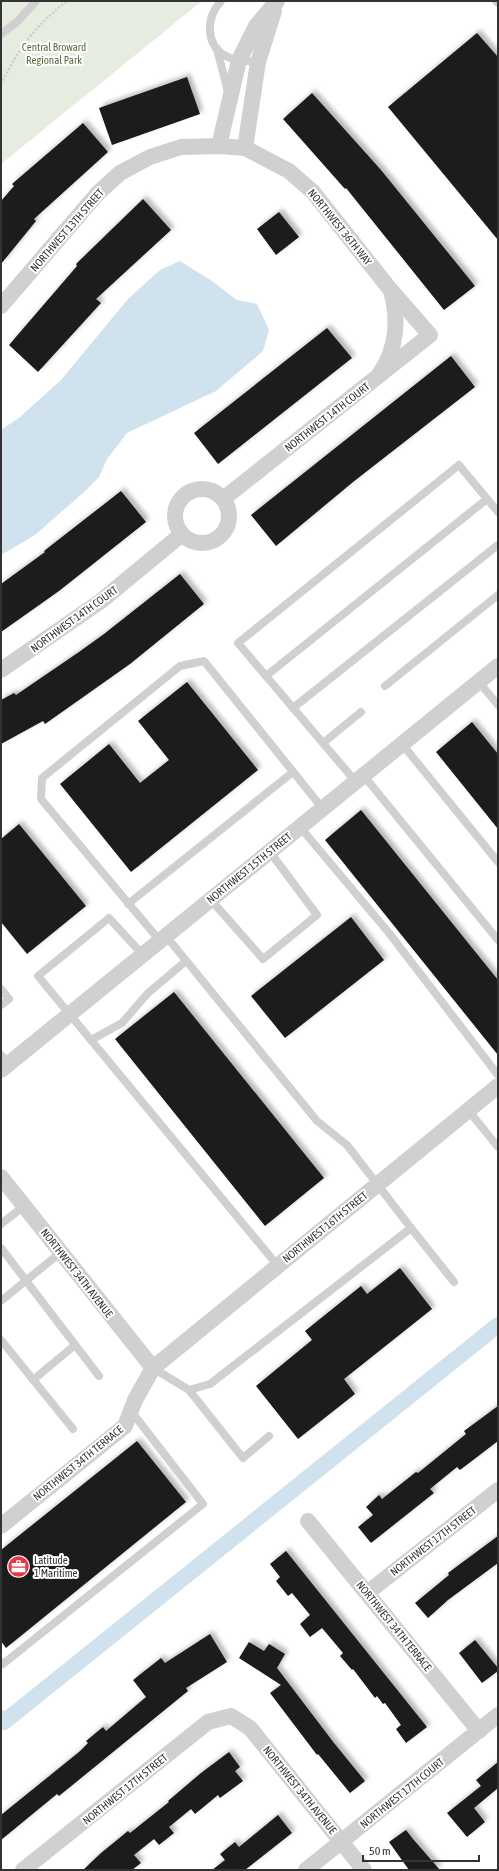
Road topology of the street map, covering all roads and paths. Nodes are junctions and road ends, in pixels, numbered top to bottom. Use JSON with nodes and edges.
{"nodes":[{"id":1,"x":36,"y":1,"type":"edge"},
{"id":2,"x":67,"y":1,"type":"edge"},
{"id":3,"x":221,"y":1,"type":"edge"},
{"id":4,"x":277,"y":1,"type":"edge"},
{"id":5,"x":1,"y":34,"type":"edge"},
{"id":6,"x":216,"y":48,"type":"junction"},
{"id":7,"x":239,"y":60,"type":"junction"},
{"id":8,"x":258,"y":62,"type":"junction"},
{"id":9,"x":1,"y":84,"type":"edge"},
{"id":10,"x":230,"y":97,"type":"junction"},
{"id":11,"x":219,"y":146,"type":"junction"},
{"id":12,"x":245,"y":148,"type":"junction"},
{"id":13,"x":389,"y":288,"type":"junction"},
{"id":14,"x":1,"y":306,"type":"edge"},
{"id":15,"x":430,"y":335,"type":"joint"},
{"id":16,"x":377,"y":378,"type":"junction"},
{"id":17,"x":223,"y":499,"type":"junction"},
{"id":18,"x":487,"y":499,"type":"junction"},
{"id":19,"x":498,"y":512,"type":"edge"},
{"id":20,"x":182,"y":534,"type":"junction"},
{"id":21,"x":498,"y":545,"type":"edge"},
{"id":22,"x":498,"y":595,"type":"edge"},
{"id":23,"x":498,"y":666,"type":"edge"},
{"id":24,"x":1,"y":670,"type":"edge"},
{"id":25,"x":266,"y":676,"type":"junction"},
{"id":26,"x":479,"y":682,"type":"junction"},
{"id":27,"x":386,"y":686,"type":"dead end"},
{"id":28,"x":498,"y":705,"type":"edge"},
{"id":29,"x":293,"y":708,"type":"junction"},
{"id":30,"x":361,"y":712,"type":"dead end"},
{"id":31,"x":323,"y":743,"type":"junction"},
{"id":32,"x":402,"y":744,"type":"junction"},
{"id":33,"x":293,"y":772,"type":"junction"},
{"id":34,"x":360,"y":779,"type":"junction"},
{"id":35,"x":323,"y":809,"type":"junction"},
{"id":36,"x":300,"y":827,"type":"junction"},
{"id":37,"x":270,"y":852,"type":"junction"},
{"id":38,"x":498,"y":862,"type":"edge"},
{"id":39,"x":211,"y":900,"type":"junction"},
{"id":40,"x":128,"y":904,"type":"junction"},
{"id":41,"x":163,"y":939,"type":"junction"},
{"id":42,"x":498,"y":940,"type":"edge"},
{"id":43,"x":143,"y":955,"type":"junction"},
{"id":44,"x":186,"y":961,"type":"junction"},
{"id":45,"x":1,"y":989,"type":"edge"},
{"id":46,"x":1,"y":1005,"type":"edge"},
{"id":47,"x":70,"y":1014,"type":"junction"},
{"id":48,"x":91,"y":1040,"type":"junction"},
{"id":49,"x":4,"y":1063,"type":"edge"},
{"id":50,"x":498,"y":1075,"type":"edge"},
{"id":51,"x":498,"y":1086,"type":"edge"},
{"id":52,"x":468,"y":1110,"type":"junction"},
{"id":53,"x":498,"y":1147,"type":"edge"},
{"id":54,"x":1,"y":1177,"type":"edge"},
{"id":55,"x":378,"y":1184,"type":"junction"},
{"id":56,"x":24,"y":1206,"type":"junction"},
{"id":57,"x":1,"y":1224,"type":"edge"},
{"id":58,"x":411,"y":1228,"type":"junction"},
{"id":59,"x":1,"y":1248,"type":"edge"},
{"id":60,"x":61,"y":1252,"type":"junction"},
{"id":61,"x":278,"y":1266,"type":"junction"},
{"id":62,"x":26,"y":1281,"type":"junction"},
{"id":63,"x":454,"y":1282,"type":"dead end"},
{"id":64,"x":1,"y":1302,"type":"edge"},
{"id":65,"x":1,"y":1340,"type":"edge"},
{"id":66,"x":75,"y":1345,"type":"junction"},
{"id":67,"x":153,"y":1368,"type":"junction"},
{"id":68,"x":98,"y":1376,"type":"dead end"},
{"id":69,"x":33,"y":1380,"type":"junction"},
{"id":70,"x":189,"y":1390,"type":"junction"},
{"id":71,"x":131,"y":1411,"type":"junction"},
{"id":72,"x":72,"y":1429,"type":"dead end"},
{"id":73,"x":269,"y":1436,"type":"dead end"},
{"id":74,"x":498,"y":1490,"type":"edge"},
{"id":75,"x":308,"y":1521,"type":"dead end"},
{"id":76,"x":1,"y":1526,"type":"edge"},
{"id":77,"x":367,"y":1593,"type":"junction"},
{"id":78,"x":1,"y":1662,"type":"edge"},
{"id":79,"x":498,"y":1715,"type":"edge"},
{"id":80,"x":231,"y":1716,"type":"joint"},
{"id":81,"x":479,"y":1730,"type":"junction"},
{"id":82,"x":341,"y":1841,"type":"junction"},
{"id":83,"x":23,"y":1870,"type":"edge"},
{"id":84,"x":306,"y":1870,"type":"edge"},
{"id":85,"x":364,"y":1870,"type":"edge"}],
"edges":[{"from":1,"to":5,"type":"lane"},
{"from":2,"to":9,"type":"path"},
{"from":3,"to":6,"type":"lane"},
{"from":4,"to":7,"type":"street"},
{"from":4,"to":8,"type":"street"},
{"from":6,"to":7,"type":"lane"},
{"from":6,"to":10,"type":"lane"},
{"from":7,"to":8,"type":"lane"},
{"from":7,"to":10,"type":"street"},
{"from":8,"to":12,"type":"street"},
{"from":10,"to":11,"type":"street"},
{"from":11,"to":12,"type":"street","name":"NORTHWEST 36TH WAY"},
{"from":11,"to":14,"type":"street","name":"NORTHWEST 13TH STREET"},
{"from":12,"to":13,"type":"street","name":"NORTHWEST 36TH WAY"},
{"from":13,"to":15,"type":"street","name":"NORTHWEST 36TH WAY"},
{"from":13,"to":16,"type":"street","name":"NORTHWEST 36TH WAY"},
{"from":15,"to":16,"type":"street","name":"NORTHWEST 14TH COURT"},
{"from":16,"to":17,"type":"street","name":"NORTHWEST 14TH COURT"},
{"from":17,"to":20,"type":"street"},
{"from":17,"to":20,"type":"street"},
{"from":18,"to":19,"type":"lane"},
{"from":18,"to":25,"type":"lane"},
{"from":18,"to":25,"type":"lane"},
{"from":20,"to":24,"type":"street","name":"NORTHWEST 14TH COURT"},
{"from":21,"to":29,"type":"lane"},
{"from":22,"to":27,"type":"lane"},
{"from":23,"to":26,"type":"street","name":"NORTHWEST 15TH STREET"},
{"from":25,"to":29,"type":"lane"},
{"from":26,"to":28,"type":"lane"},
{"from":26,"to":32,"type":"street","name":"NORTHWEST 15TH STREET"},
{"from":29,"to":31,"type":"lane"},
{"from":30,"to":31,"type":"lane"},
{"from":31,"to":34,"type":"lane"},
{"from":32,"to":34,"type":"street","name":"NORTHWEST 15TH STREET"},
{"from":32,"to":38,"type":"lane"},
{"from":33,"to":35,"type":"lane"},
{"from":33,"to":40,"type":"lane"},
{"from":33,"to":40,"type":"lane"},
{"from":34,"to":35,"type":"street","name":"NORTHWEST 15TH STREET"},
{"from":34,"to":42,"type":"lane"},
{"from":35,"to":36,"type":"street","name":"NORTHWEST 15TH STREET"},
{"from":36,"to":37,"type":"street","name":"NORTHWEST 15TH STREET"},
{"from":36,"to":50,"type":"lane"},
{"from":37,"to":39,"type":"street","name":"NORTHWEST 15TH STREET"},
{"from":37,"to":39,"type":"lane"},
{"from":39,"to":41,"type":"street","name":"NORTHWEST 15TH STREET"},
{"from":40,"to":41,"type":"lane"},
{"from":41,"to":43,"type":"street","name":"NORTHWEST 15TH STREET"},
{"from":41,"to":44,"type":"lane"},
{"from":43,"to":47,"type":"street","name":"NORTHWEST 15TH STREET"},
{"from":43,"to":47,"type":"lane"},
{"from":44,"to":48,"type":"lane"},
{"from":44,"to":55,"type":"lane"},
{"from":45,"to":46,"type":"lane"},
{"from":47,"to":48,"type":"lane"},
{"from":47,"to":49,"type":"street","name":"NORTHWEST 15TH STREET"},
{"from":48,"to":61,"type":"lane"},
{"from":51,"to":52,"type":"street","name":"NORTHWEST 16TH STREET"},
{"from":52,"to":53,"type":"lane"},
{"from":52,"to":55,"type":"street","name":"NORTHWEST 16TH STREET"},
{"from":54,"to":56,"type":"street","name":"NORTHWEST 34TH AVENUE"},
{"from":55,"to":58,"type":"lane"},
{"from":55,"to":61,"type":"street","name":"NORTHWEST 16TH STREET"},
{"from":56,"to":57,"type":"lane"},
{"from":56,"to":60,"type":"street","name":"NORTHWEST 34TH AVENUE"},
{"from":58,"to":63,"type":"lane"},
{"from":58,"to":70,"type":"lane"},
{"from":59,"to":62,"type":"lane"},
{"from":60,"to":62,"type":"lane"},
{"from":60,"to":67,"type":"street","name":"NORTHWEST 34TH AVENUE"},
{"from":61,"to":67,"type":"street","name":"NORTHWEST 16TH STREET"},
{"from":62,"to":64,"type":"lane"},
{"from":62,"to":66,"type":"lane"},
{"from":65,"to":69,"type":"lane"},
{"from":66,"to":68,"type":"lane"},
{"from":66,"to":69,"type":"lane"},
{"from":67,"to":70,"type":"lane"},
{"from":67,"to":71,"type":"street","name":"NORTHWEST 34TH TERRACE"},
{"from":69,"to":72,"type":"lane"},
{"from":70,"to":73,"type":"lane"},
{"from":71,"to":76,"type":"street","name":"NORTHWEST 34TH TERRACE"},
{"from":71,"to":78,"type":"lane"},
{"from":74,"to":77,"type":"street","name":"NORTHWEST 17TH STREET"},
{"from":75,"to":77,"type":"street","name":"NORTHWEST 34TH TERRACE"},
{"from":77,"to":81,"type":"street","name":"NORTHWEST 34TH TERRACE"},
{"from":79,"to":81,"type":"street","name":"NORTHWEST 17TH COURT"},
{"from":80,"to":82,"type":"street","name":"NORTHWEST 34TH AVENUE"},
{"from":80,"to":83,"type":"street","name":"NORTHWEST 17TH STREET"},
{"from":81,"to":82,"type":"street","name":"NORTHWEST 17TH COURT"},
{"from":82,"to":84,"type":"street","name":"NORTHWEST 17TH COURT"},
{"from":82,"to":85,"type":"street","name":"NORTHWEST 34TH AVENUE"}]}
